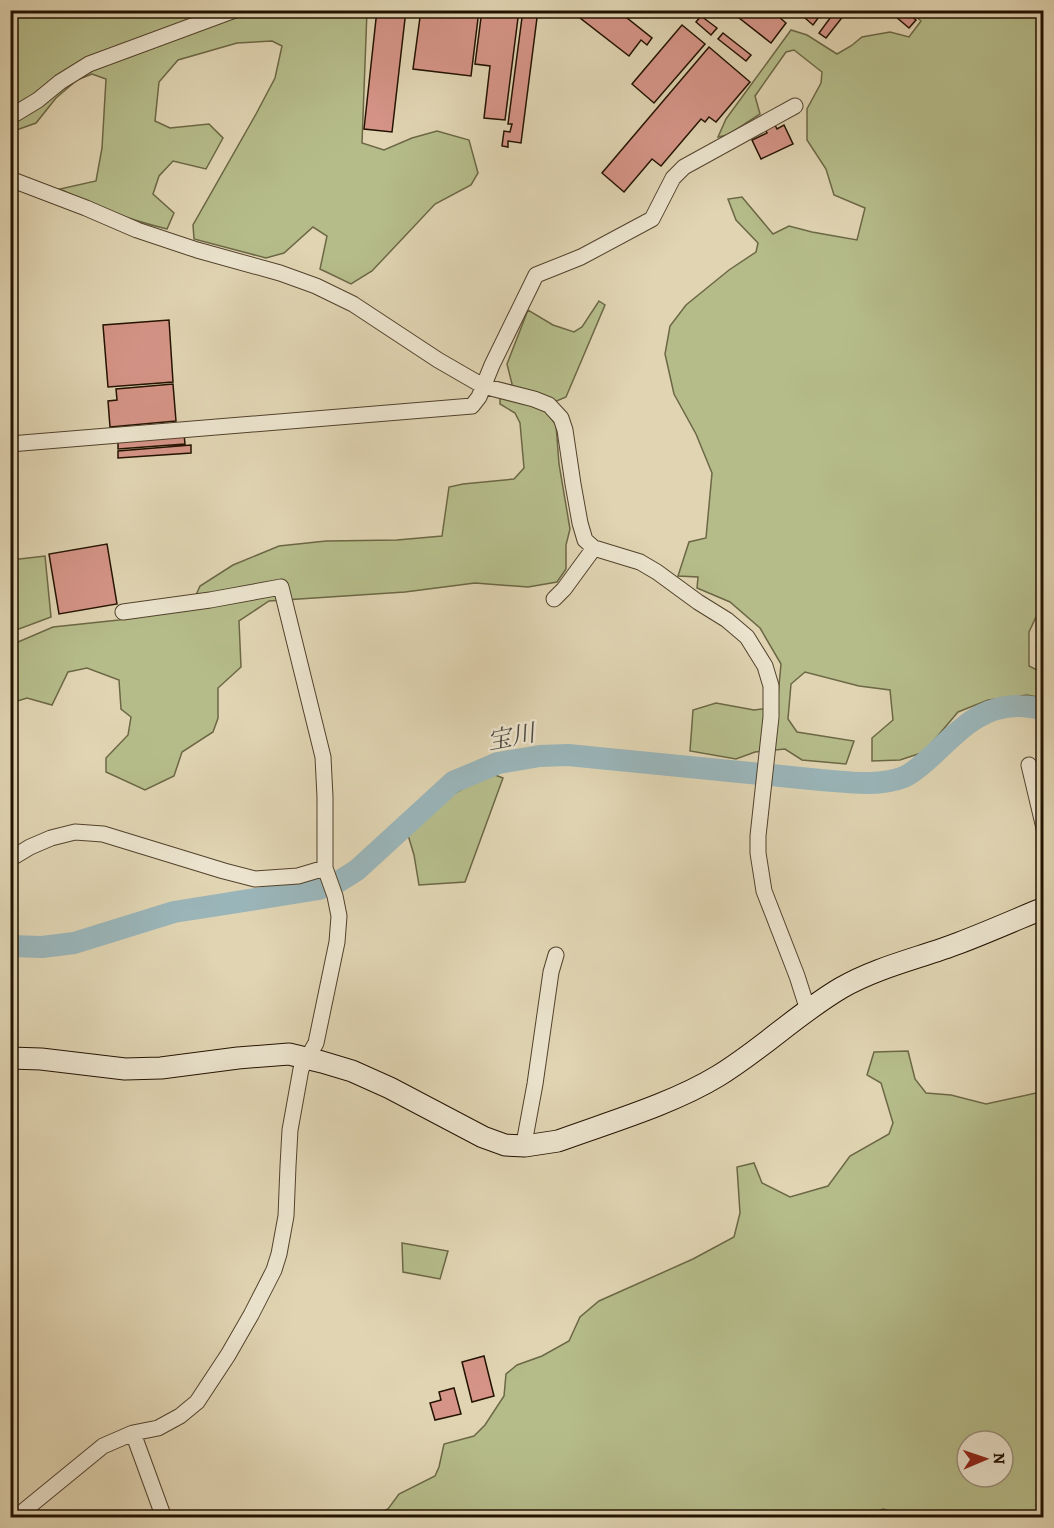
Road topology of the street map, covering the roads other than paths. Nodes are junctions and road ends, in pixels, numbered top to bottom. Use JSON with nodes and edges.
{"nodes":[{"id":1,"x":235,"y":10,"type":"edge"},
{"id":2,"x":795,"y":106,"type":"dead end"},
{"id":3,"x":10,"y":117,"type":"edge"},
{"id":4,"x":10,"y":179,"type":"edge"},
{"id":5,"x":483,"y":386,"type":"junction"},
{"id":6,"x":10,"y":444,"type":"edge"},
{"id":7,"x":594,"y":548,"type":"junction"},
{"id":8,"x":554,"y":599,"type":"dead end"},
{"id":9,"x":123,"y":612,"type":"dead end"},
{"id":10,"x":1029,"y":765,"type":"dead end"},
{"id":11,"x":1044,"y":828,"type":"edge"},
{"id":12,"x":10,"y":859,"type":"edge"},
{"id":13,"x":325,"y":868,"type":"junction"},
{"id":14,"x":1044,"y":908,"type":"edge"},
{"id":15,"x":556,"y":955,"type":"dead end"},
{"id":16,"x":810,"y":1009,"type":"junction"},
{"id":17,"x":10,"y":1058,"type":"edge"},
{"id":18,"x":306,"y":1059,"type":"junction"},
{"id":19,"x":525,"y":1146,"type":"junction"},
{"id":20,"x":133,"y":1433,"type":"junction"},
{"id":21,"x":15,"y":1518,"type":"edge"},
{"id":22,"x":164,"y":1518,"type":"edge"}],
"edges":[{"from":1,"to":3,"type":"street"},
{"from":2,"to":5,"type":"street"},
{"from":4,"to":5,"type":"street"},
{"from":5,"to":6,"type":"street"},
{"from":5,"to":7,"type":"street"},
{"from":7,"to":8,"type":"street"},
{"from":7,"to":16,"type":"street"},
{"from":9,"to":13,"type":"street"},
{"from":10,"to":11,"type":"street"},
{"from":12,"to":13,"type":"street"},
{"from":13,"to":18,"type":"street"},
{"from":14,"to":16,"type":"street"},
{"from":15,"to":19,"type":"street"},
{"from":16,"to":19,"type":"street"},
{"from":17,"to":18,"type":"street"},
{"from":18,"to":19,"type":"street"},
{"from":18,"to":20,"type":"street"},
{"from":20,"to":21,"type":"street"},
{"from":20,"to":22,"type":"street"}]}
